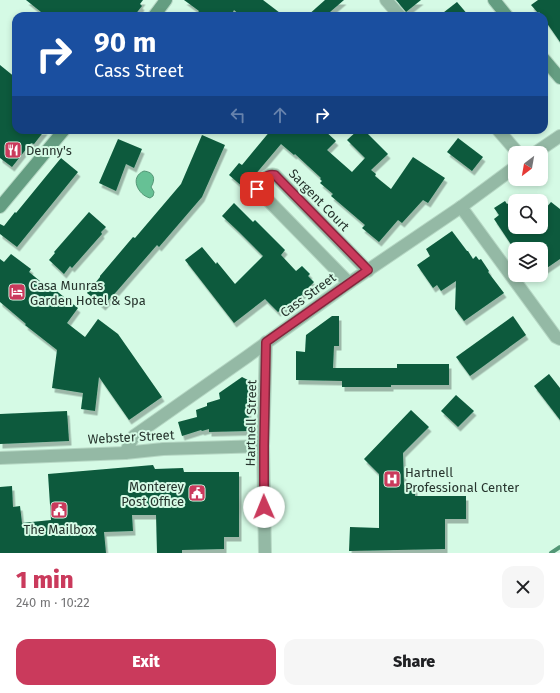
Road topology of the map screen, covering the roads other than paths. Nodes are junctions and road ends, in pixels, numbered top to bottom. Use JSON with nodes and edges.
{"nodes":[{"id":1,"x":166,"y":0,"type":"edge"},
{"id":2,"x":386,"y":0,"type":"edge"},
{"id":3,"x":494,"y":0,"type":"edge"},
{"id":4,"x":157,"y":12,"type":"edge"},
{"id":5,"x":396,"y":12,"type":"edge"},
{"id":6,"x":504,"y":12,"type":"edge"},
{"id":7,"x":548,"y":64,"type":"edge"},
{"id":8,"x":560,"y":78,"type":"edge"},
{"id":9,"x":61,"y":134,"type":"edge"},
{"id":10,"x":501,"y":134,"type":"edge"},
{"id":11,"x":560,"y":136,"type":"edge"},
{"id":12,"x":512,"y":146,"type":"edge"},
{"id":13,"x":545,"y":146,"type":"edge"},
{"id":14,"x":508,"y":172,"type":"edge"},
{"id":15,"x":0,"y":207,"type":"edge"},
{"id":16,"x":461,"y":207,"type":"junction"},
{"id":17,"x":368,"y":270,"type":"junction"},
{"id":18,"x":350,"y":283,"type":"junction"},
{"id":19,"x":560,"y":339,"type":"edge"},
{"id":20,"x":266,"y":342,"type":"junction"},
{"id":21,"x":264,"y":446,"type":"junction"},
{"id":22,"x":125,"y":452,"type":"junction"},
{"id":23,"x":0,"y":458,"type":"edge"},
{"id":24,"x":265,"y":553,"type":"edge"}],
"edges":[{"from":1,"to":4,"type":"street"},
{"from":2,"to":5,"type":"street"},
{"from":3,"to":6,"type":"street"},
{"from":7,"to":8,"type":"street"},
{"from":9,"to":15,"type":"street"},
{"from":10,"to":12,"type":"street"},
{"from":11,"to":13,"type":"street"},
{"from":14,"to":16,"type":"street","name":"Cass Street"},
{"from":16,"to":17,"type":"street","name":"Cass Street"},
{"from":16,"to":19,"type":"street"},
{"from":17,"to":18,"type":"street","name":"Cass Street"},
{"from":17,"to":18,"type":"street","name":"Sargent Court"},
{"from":18,"to":20,"type":"street","name":"Cass Street"},
{"from":20,"to":21,"type":"street","name":"Hartnell Street"},
{"from":20,"to":22,"type":"street","name":"Cass Street"},
{"from":21,"to":22,"type":"street","name":"Webster Street"},
{"from":21,"to":24,"type":"street","name":"Hartnell Street"},
{"from":22,"to":23,"type":"street","name":"Webster Street"}]}
